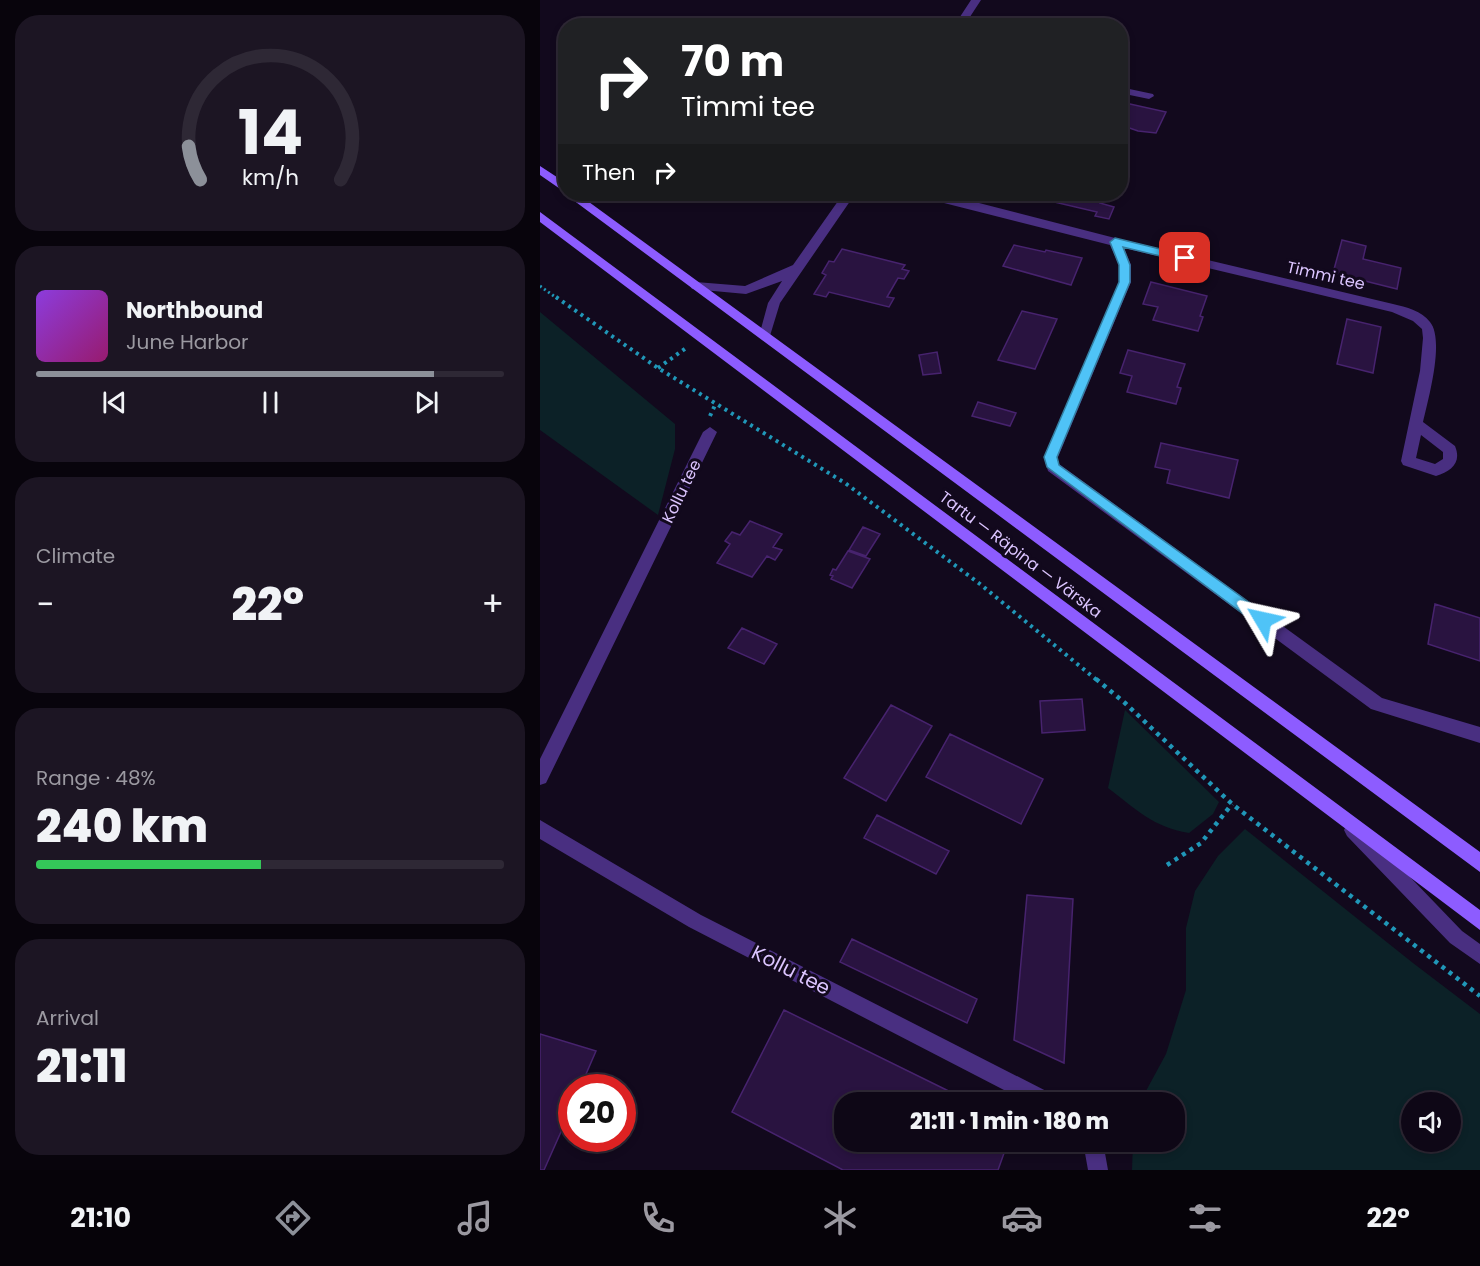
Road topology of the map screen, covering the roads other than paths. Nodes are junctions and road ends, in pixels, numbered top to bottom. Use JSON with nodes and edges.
{"nodes":[{"id":1,"x":976,"y":0,"type":"edge"},
{"id":2,"x":964,"y":18,"type":"edge"},
{"id":3,"x":1128,"y":92,"type":"edge"},
{"id":4,"x":1149,"y":96,"type":"dead end"},
{"id":5,"x":540,"y":170,"type":"edge"},
{"id":6,"x":558,"y":183,"type":"edge"},
{"id":7,"x":581,"y":201,"type":"edge"},
{"id":8,"x":844,"y":201,"type":"edge"},
{"id":9,"x":952,"y":201,"type":"edge"},
{"id":10,"x":540,"y":216,"type":"edge"},
{"id":11,"x":1115,"y":242,"type":"junction"},
{"id":12,"x":798,"y":268,"type":"junction"},
{"id":13,"x":696,"y":286,"type":"junction"},
{"id":14,"x":765,"y":336,"type":"junction"},
{"id":15,"x":1415,"y":423,"type":"dead end"},
{"id":16,"x":710,"y":432,"type":"dead end"},
{"id":17,"x":1480,"y":735,"type":"edge"},
{"id":18,"x":540,"y":777,"type":"edge"},
{"id":19,"x":1339,"y":815,"type":"junction"},
{"id":20,"x":540,"y":829,"type":"edge"},
{"id":21,"x":1480,"y":863,"type":"edge"},
{"id":22,"x":1480,"y":921,"type":"edge"},
{"id":23,"x":1480,"y":955,"type":"edge"},
{"id":24,"x":1028,"y":1092,"type":"edge"},
{"id":25,"x":1095,"y":1152,"type":"edge"},
{"id":26,"x":1098,"y":1170,"type":"edge"}],
"edges":[{"from":1,"to":2,"type":"street"},
{"from":3,"to":4,"type":"street"},
{"from":5,"to":6,"type":"main road"},
{"from":7,"to":13,"type":"main road","name":"Tartu — Räpina — Värska"},
{"from":8,"to":12,"type":"street"},
{"from":9,"to":11,"type":"street","name":"Timmi tee"},
{"from":10,"to":19,"type":"main road","name":"Tartu — Räpina — Värska"},
{"from":11,"to":15,"type":"street","name":"Timmi tee"},
{"from":11,"to":17,"type":"street"},
{"from":12,"to":13,"type":"street"},
{"from":12,"to":14,"type":"street"},
{"from":13,"to":14,"type":"main road","name":"Tartu — Räpina — Värska"},
{"from":14,"to":21,"type":"main road","name":"Tartu — Räpina — Värska"},
{"from":16,"to":18,"type":"street","name":"Kollu tee"},
{"from":19,"to":22,"type":"main road","name":"Tartu — Räpina — Värska"},
{"from":19,"to":23,"type":"street"},
{"from":20,"to":24,"type":"street","name":"Kollu tee"},
{"from":25,"to":26,"type":"street"}]}
